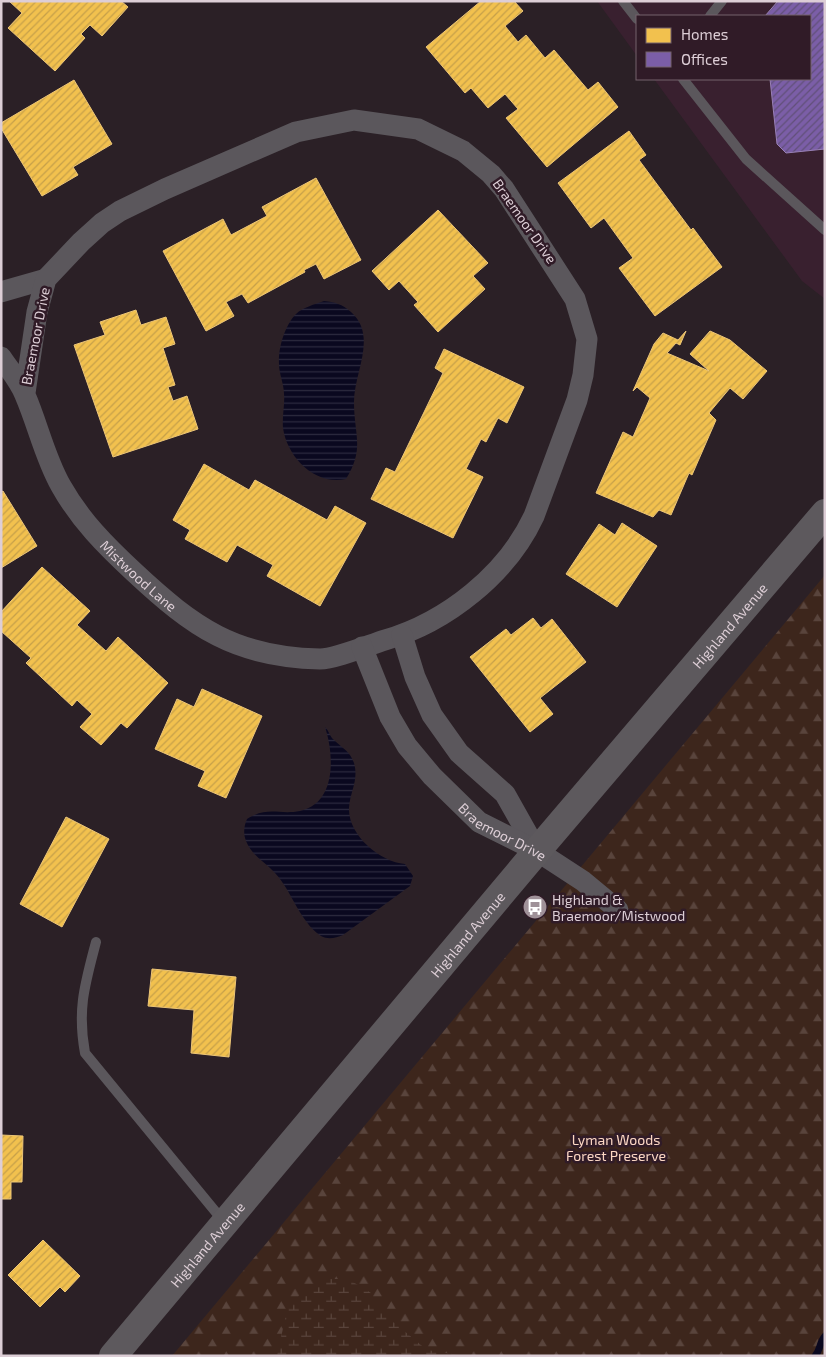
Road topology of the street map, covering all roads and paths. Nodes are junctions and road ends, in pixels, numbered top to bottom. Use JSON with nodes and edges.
{"nodes":[{"id":1,"x":623,"y":1,"type":"edge"},
{"id":2,"x":722,"y":1,"type":"edge"},
{"id":3,"x":711,"y":15,"type":"edge"},
{"id":4,"x":636,"y":18,"type":"edge"},
{"id":5,"x":685,"y":80,"type":"edge"},
{"id":6,"x":825,"y":230,"type":"edge"},
{"id":7,"x":46,"y":279,"type":"junction"},
{"id":8,"x":1,"y":292,"type":"edge"},
{"id":9,"x":1,"y":357,"type":"edge"},
{"id":10,"x":24,"y":393,"type":"junction"},
{"id":11,"x":825,"y":513,"type":"edge"},
{"id":12,"x":402,"y":635,"type":"junction"},
{"id":13,"x":368,"y":645,"type":"junction"},
{"id":14,"x":537,"y":851,"type":"junction"},
{"id":15,"x":618,"y":910,"type":"dead end"},
{"id":16,"x":96,"y":942,"type":"dead end"},
{"id":17,"x":225,"y":1223,"type":"junction"},
{"id":18,"x":113,"y":1356,"type":"edge"}],
"edges":[{"from":1,"to":4,"type":"lane"},
{"from":2,"to":3,"type":"lane"},
{"from":5,"to":6,"type":"lane"},
{"from":7,"to":8,"type":"street","name":"Braemoor Drive"},
{"from":7,"to":10,"type":"street","name":"Braemoor Drive"},
{"from":7,"to":12,"type":"street","name":"Braemoor Drive"},
{"from":9,"to":10,"type":"street","name":"Mistwood Lane"},
{"from":10,"to":13,"type":"street","name":"Mistwood Lane"},
{"from":11,"to":14,"type":"main road","name":"Highland Avenue"},
{"from":12,"to":13,"type":"street","name":"Braemoor Drive"},
{"from":12,"to":14,"type":"street","name":"Braemoor Drive"},
{"from":13,"to":14,"type":"street","name":"Braemoor Drive"},
{"from":14,"to":15,"type":"street"},
{"from":14,"to":17,"type":"main road","name":"Highland Avenue"},
{"from":16,"to":17,"type":"lane"},
{"from":17,"to":18,"type":"main road","name":"Highland Avenue"}]}
